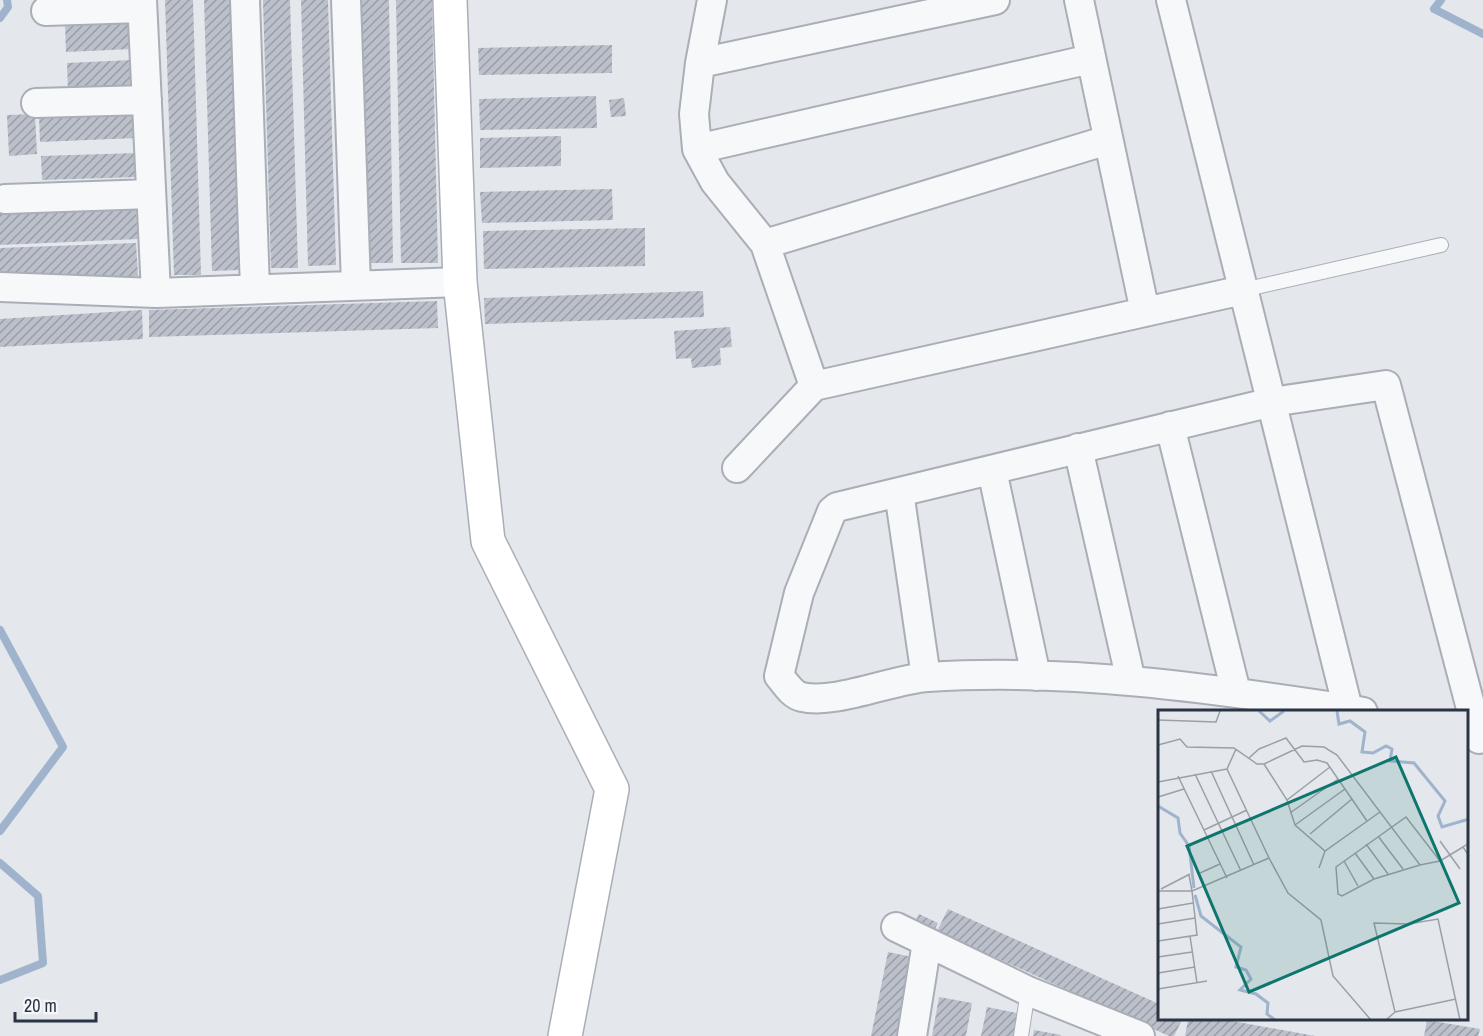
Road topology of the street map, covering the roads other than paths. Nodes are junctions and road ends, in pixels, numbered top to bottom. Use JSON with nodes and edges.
{"nodes":[{"id":1,"x":245,"y":0,"type":"edge"},
{"id":2,"x":346,"y":0,"type":"edge"},
{"id":3,"x":450,"y":0,"type":"edge"},
{"id":4,"x":712,"y":0,"type":"edge"},
{"id":5,"x":995,"y":0,"type":"edge"},
{"id":6,"x":1079,"y":0,"type":"edge"},
{"id":7,"x":1171,"y":0,"type":"edge"},
{"id":8,"x":142,"y":4,"type":"edge"},
{"id":9,"x":46,"y":10,"type":"dead end"},
{"id":10,"x":1091,"y":59,"type":"junction"},
{"id":11,"x":699,"y":63,"type":"junction"},
{"id":12,"x":147,"y":100,"type":"junction"},
{"id":13,"x":36,"y":103,"type":"dead end"},
{"id":14,"x":1108,"y":140,"type":"junction"},
{"id":15,"x":697,"y":149,"type":"junction"},
{"id":16,"x":151,"y":195,"type":"junction"},
{"id":17,"x":5,"y":199,"type":"dead end"},
{"id":18,"x":765,"y":244,"type":"junction"},
{"id":19,"x":1441,"y":245,"type":"dead end"},
{"id":20,"x":460,"y":282,"type":"junction"},
{"id":21,"x":356,"y":285,"type":"junction"},
{"id":22,"x":0,"y":287,"type":"edge"},
{"id":23,"x":255,"y":289,"type":"junction"},
{"id":24,"x":1243,"y":290,"type":"junction"},
{"id":25,"x":156,"y":293,"type":"junction"},
{"id":26,"x":1145,"y":312,"type":"junction"},
{"id":27,"x":814,"y":386,"type":"junction"},
{"id":28,"x":1272,"y":402,"type":"junction"},
{"id":29,"x":1170,"y":426,"type":"junction"},
{"id":30,"x":1078,"y":448,"type":"junction"},
{"id":31,"x":737,"y":468,"type":"dead end"},
{"id":32,"x":992,"y":470,"type":"junction"},
{"id":33,"x":899,"y":492,"type":"junction"},
{"id":34,"x":1036,"y":675,"type":"junction"},
{"id":35,"x":926,"y":677,"type":"junction"},
{"id":36,"x":1131,"y":681,"type":"junction"},
{"id":37,"x":1236,"y":692,"type":"junction"},
{"id":38,"x":1356,"y":710,"type":"edge"},
{"id":39,"x":1476,"y":738,"type":"edge"},
{"id":40,"x":896,"y":927,"type":"dead end"},
{"id":41,"x":927,"y":942,"type":"junction"},
{"id":42,"x":1029,"y":991,"type":"junction"},
{"id":43,"x":1129,"y":1035,"type":"edge"},
{"id":44,"x":565,"y":1036,"type":"edge"},
{"id":45,"x":912,"y":1036,"type":"edge"},
{"id":46,"x":1022,"y":1036,"type":"edge"}],
"edges":[{"from":1,"to":23,"type":"street"},
{"from":2,"to":21,"type":"street"},
{"from":3,"to":20,"type":"street"},
{"from":4,"to":11,"type":"street"},
{"from":5,"to":11,"type":"street"},
{"from":6,"to":10,"type":"street"},
{"from":7,"to":24,"type":"street"},
{"from":8,"to":9,"type":"street"},
{"from":8,"to":12,"type":"street"},
{"from":10,"to":14,"type":"street"},
{"from":10,"to":15,"type":"street"},
{"from":11,"to":15,"type":"street"},
{"from":12,"to":13,"type":"street"},
{"from":12,"to":16,"type":"street"},
{"from":14,"to":18,"type":"street"},
{"from":14,"to":26,"type":"street"},
{"from":15,"to":18,"type":"street"},
{"from":16,"to":17,"type":"street"},
{"from":16,"to":25,"type":"street"},
{"from":18,"to":27,"type":"street"},
{"from":19,"to":24,"type":"lane"},
{"from":20,"to":21,"type":"street"},
{"from":20,"to":44,"type":"street"},
{"from":21,"to":23,"type":"street"},
{"from":22,"to":25,"type":"street"},
{"from":23,"to":25,"type":"street"},
{"from":24,"to":26,"type":"street"},
{"from":24,"to":28,"type":"street"},
{"from":26,"to":27,"type":"street"},
{"from":27,"to":31,"type":"street"},
{"from":28,"to":29,"type":"street"},
{"from":28,"to":38,"type":"street"},
{"from":28,"to":39,"type":"street"},
{"from":29,"to":30,"type":"street"},
{"from":29,"to":37,"type":"street"},
{"from":30,"to":32,"type":"street"},
{"from":30,"to":36,"type":"street"},
{"from":32,"to":33,"type":"street"},
{"from":32,"to":34,"type":"street"},
{"from":33,"to":35,"type":"street"},
{"from":33,"to":35,"type":"street"},
{"from":34,"to":35,"type":"street"},
{"from":34,"to":36,"type":"street"},
{"from":36,"to":37,"type":"street"},
{"from":37,"to":38,"type":"street"},
{"from":40,"to":41,"type":"street"},
{"from":41,"to":42,"type":"street"},
{"from":41,"to":45,"type":"street"},
{"from":42,"to":43,"type":"street"},
{"from":42,"to":46,"type":"lane"}]}
